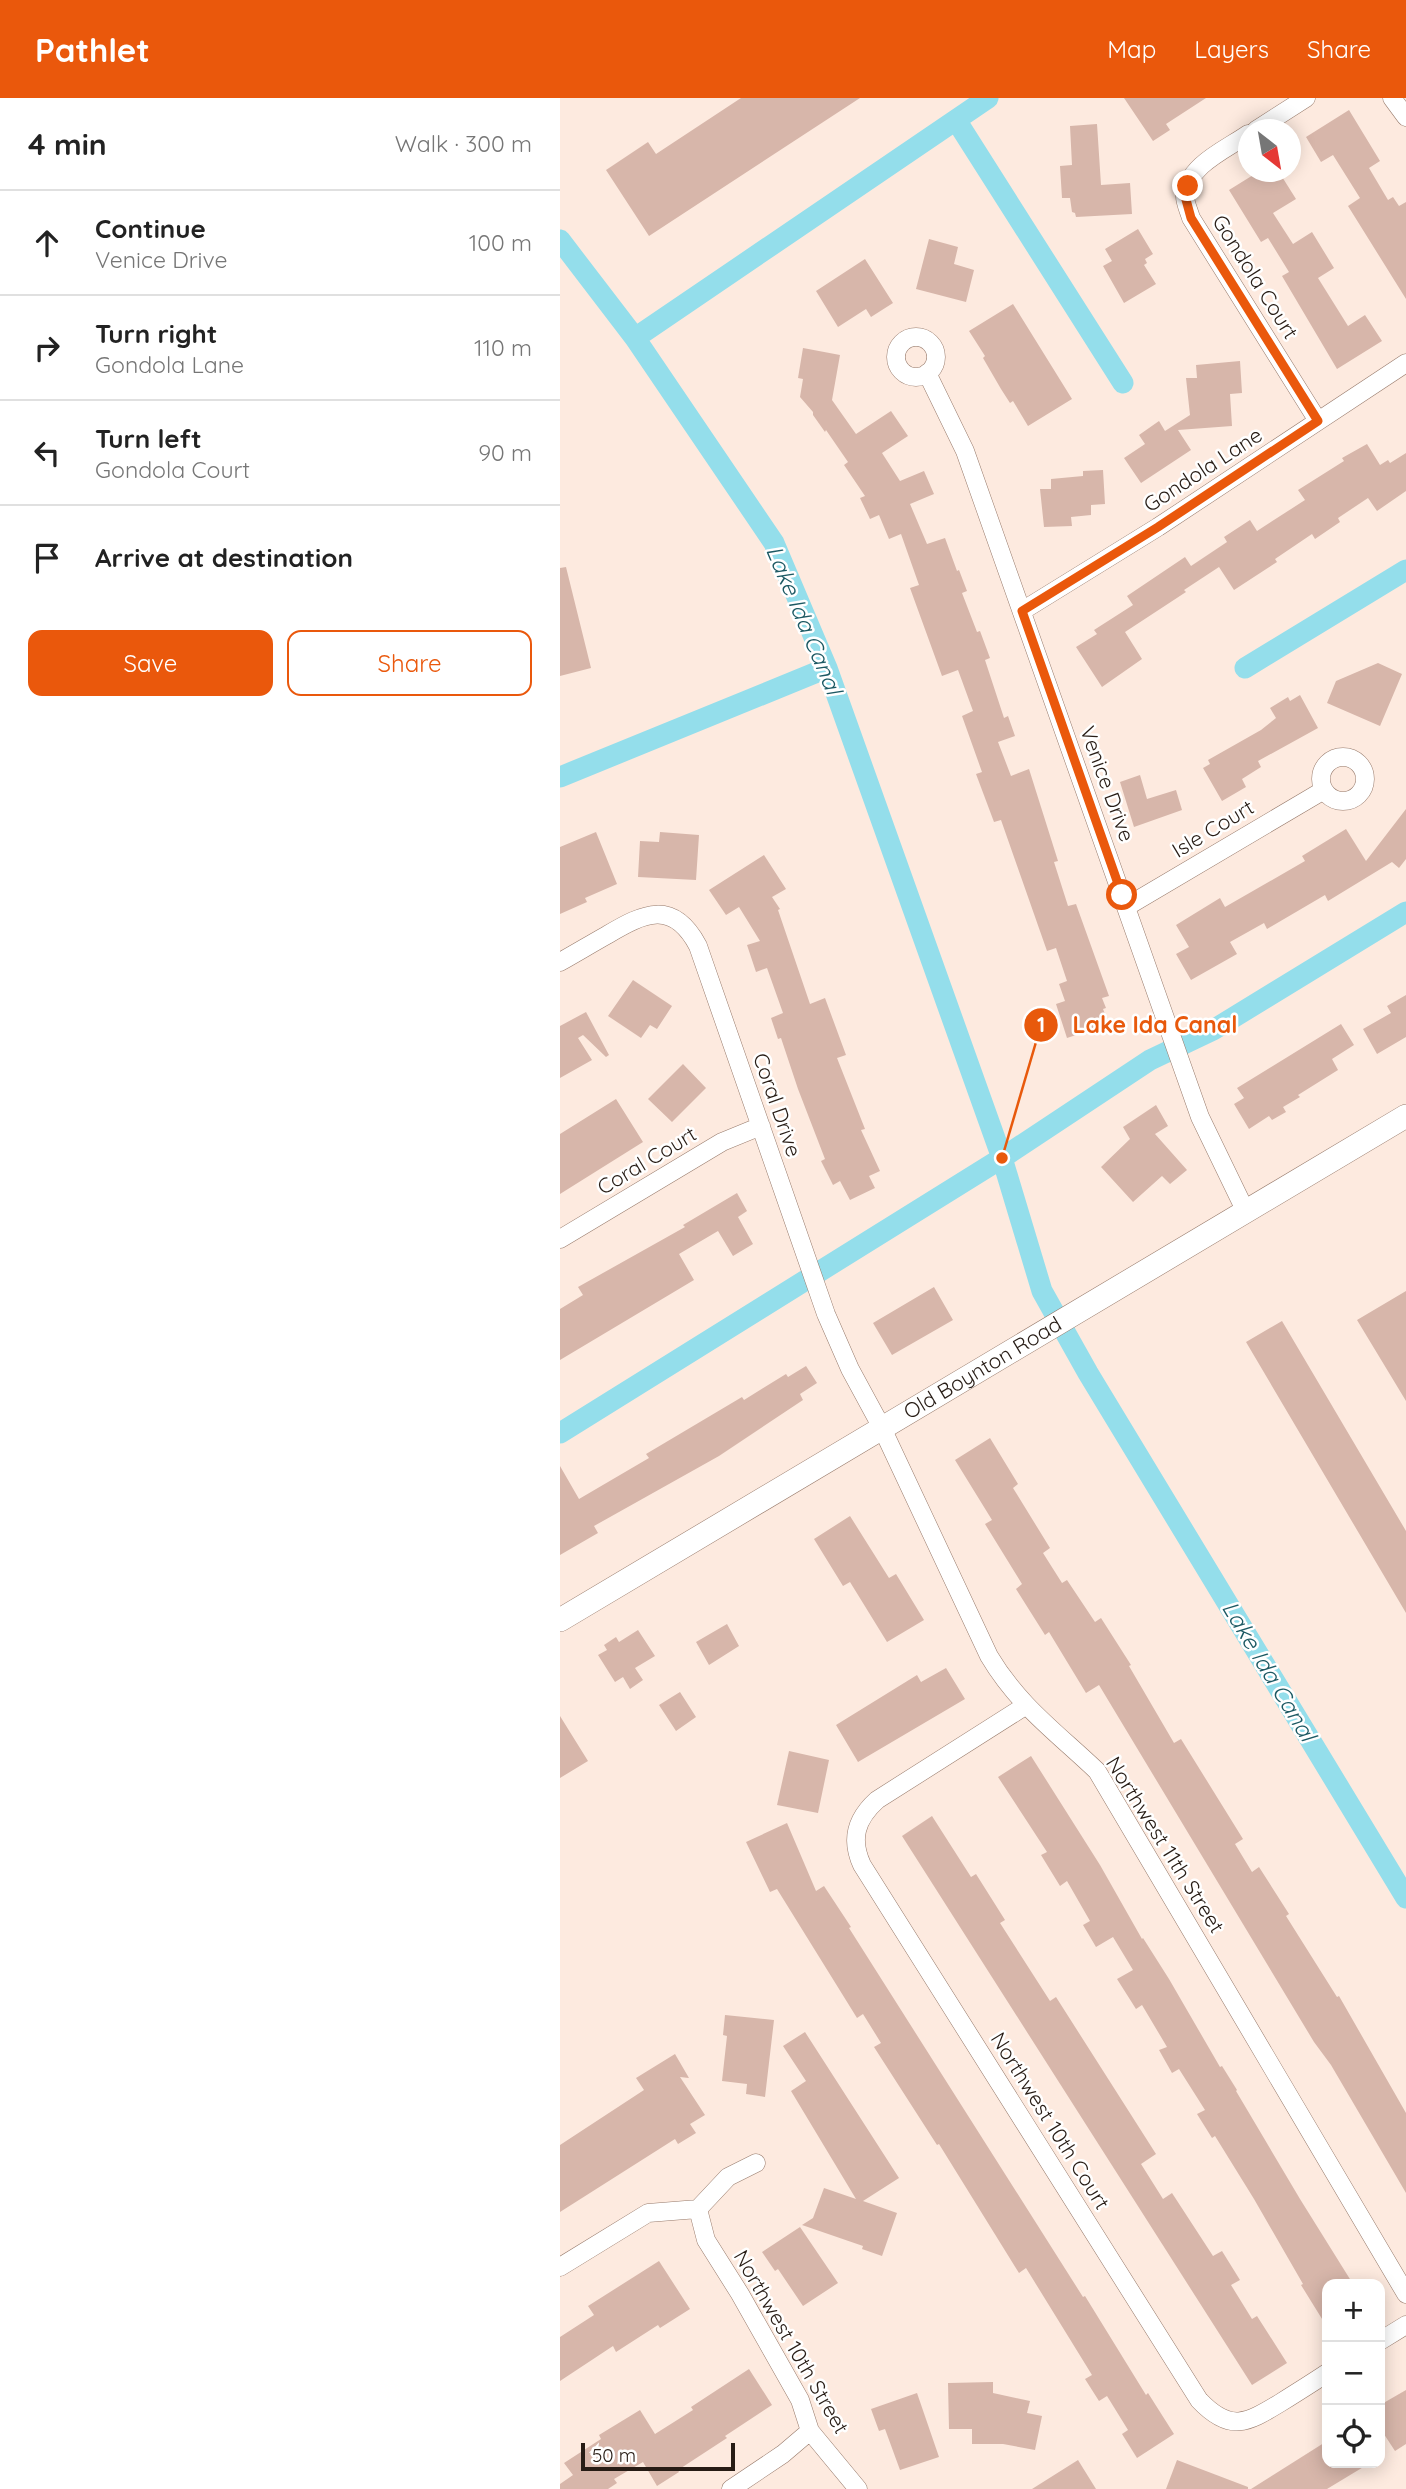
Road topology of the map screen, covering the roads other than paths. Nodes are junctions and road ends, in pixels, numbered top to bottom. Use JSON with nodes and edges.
{"nodes":[{"id":1,"x":1306,"y":98,"type":"edge"},
{"id":2,"x":1392,"y":98,"type":"edge"},
{"id":3,"x":1406,"y":117,"type":"edge"},
{"id":4,"x":1273,"y":119,"type":"edge"},
{"id":5,"x":1238,"y":141,"type":"edge"},
{"id":6,"x":1406,"y":363,"type":"edge"},
{"id":7,"x":927,"y":373,"type":"dead end"},
{"id":8,"x":1318,"y":421,"type":"junction"},
{"id":9,"x":1022,"y":611,"type":"junction"},
{"id":10,"x":1324,"y":790,"type":"dead end"},
{"id":11,"x":1126,"y":907,"type":"junction"},
{"id":12,"x":560,"y":962,"type":"edge"},
{"id":13,"x":1406,"y":1116,"type":"edge"},
{"id":14,"x":761,"y":1126,"type":"junction"},
{"id":15,"x":1245,"y":1210,"type":"junction"},
{"id":16,"x":560,"y":1239,"type":"edge"},
{"id":17,"x":882,"y":1428,"type":"junction"},
{"id":18,"x":560,"y":1620,"type":"edge"},
{"id":19,"x":1025,"y":1706,"type":"junction"},
{"id":20,"x":755,"y":2163,"type":"dead end"},
{"id":21,"x":698,"y":2209,"type":"junction"},
{"id":22,"x":560,"y":2267,"type":"edge"},
{"id":23,"x":1406,"y":2294,"type":"edge"},
{"id":24,"x":1406,"y":2325,"type":"edge"},
{"id":25,"x":1385,"y":2338,"type":"edge"},
{"id":26,"x":1322,"y":2377,"type":"edge"},
{"id":27,"x":810,"y":2431,"type":"junction"},
{"id":28,"x":731,"y":2489,"type":"edge"},
{"id":29,"x":858,"y":2489,"type":"edge"}],
"edges":[{"from":1,"to":4,"type":"street"},
{"from":2,"to":3,"type":"street"},
{"from":5,"to":8,"type":"street","name":"Gondola Court"},
{"from":6,"to":8,"type":"street","name":"Gondola Lane"},
{"from":7,"to":9,"type":"street","name":"Venice Drive"},
{"from":8,"to":9,"type":"street","name":"Gondola Lane"},
{"from":9,"to":11,"type":"street","name":"Venice Drive"},
{"from":10,"to":11,"type":"street","name":"Isle Court"},
{"from":11,"to":15,"type":"street","name":"Venice Drive"},
{"from":12,"to":14,"type":"street","name":"Coral Drive"},
{"from":13,"to":15,"type":"street","name":"Old Boynton Road"},
{"from":14,"to":16,"type":"street","name":"Coral Court"},
{"from":14,"to":17,"type":"street","name":"Coral Drive"},
{"from":15,"to":17,"type":"street","name":"Old Boynton Road"},
{"from":17,"to":18,"type":"street","name":"Old Boynton Road"},
{"from":17,"to":19,"type":"street","name":"Northwest 11th Street"},
{"from":19,"to":23,"type":"street","name":"Northwest 11th Street"},
{"from":19,"to":26,"type":"street","name":"Northwest 10th Court"},
{"from":20,"to":21,"type":"street"},
{"from":21,"to":22,"type":"street"},
{"from":21,"to":27,"type":"street","name":"Northwest 10th Street"},
{"from":24,"to":25,"type":"street"},
{"from":27,"to":28,"type":"street"},
{"from":27,"to":29,"type":"street","name":"Northwest 10th Street"}]}
